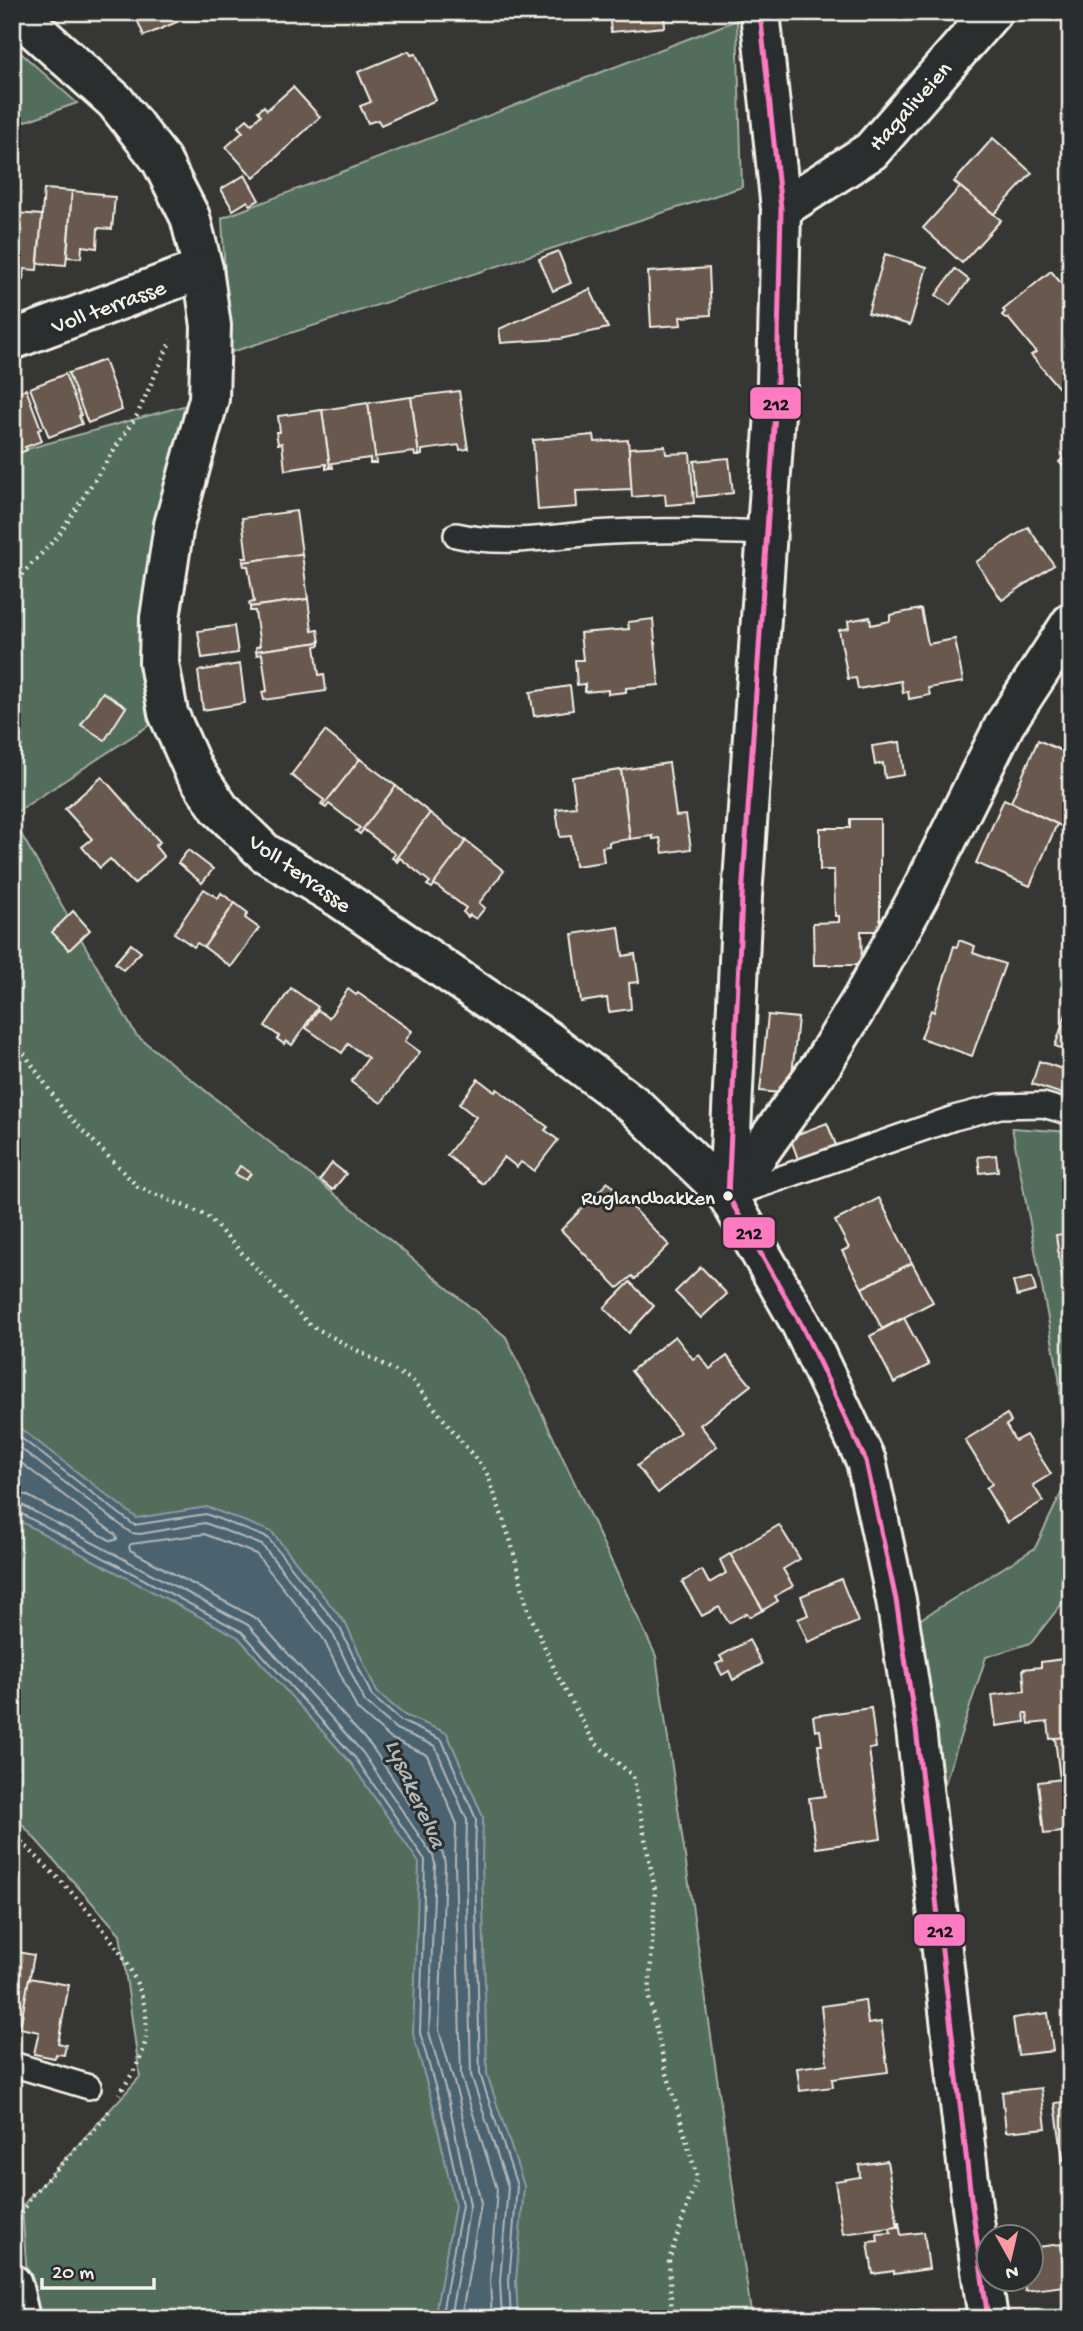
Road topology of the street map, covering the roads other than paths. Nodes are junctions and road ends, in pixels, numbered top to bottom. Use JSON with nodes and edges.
{"nodes":[{"id":1,"x":15,"y":12,"type":"edge"},
{"id":2,"x":760,"y":12,"type":"edge"},
{"id":3,"x":992,"y":12,"type":"edge"},
{"id":4,"x":781,"y":209,"type":"junction"},
{"id":5,"x":203,"y":269,"type":"junction"},
{"id":6,"x":12,"y":340,"type":"edge"},
{"id":7,"x":767,"y":533,"type":"junction"},
{"id":8,"x":456,"y":535,"type":"dead end"},
{"id":9,"x":1071,"y":622,"type":"edge"},
{"id":10,"x":1071,"y":1113,"type":"edge"},
{"id":11,"x":728,"y":1196,"type":"junction"},
{"id":12,"x":12,"y":2064,"type":"edge"},
{"id":13,"x":89,"y":2087,"type":"dead end"},
{"id":14,"x":12,"y":2284,"type":"edge"},
{"id":15,"x":20,"y":2319,"type":"edge"},
{"id":16,"x":988,"y":2319,"type":"edge"}],
"edges":[{"from":1,"to":5,"type":"street","name":"Voll terrasse"},
{"from":2,"to":4,"type":"street"},
{"from":3,"to":4,"type":"street","name":"Hagaliveien"},
{"from":4,"to":7,"type":"street"},
{"from":5,"to":6,"type":"street","name":"Voll terrasse"},
{"from":5,"to":11,"type":"street","name":"Voll terrasse"},
{"from":7,"to":8,"type":"lane"},
{"from":7,"to":11,"type":"street"},
{"from":9,"to":11,"type":"street"},
{"from":10,"to":11,"type":"lane"},
{"from":11,"to":16,"type":"street","name":"Voll terrasse"},
{"from":12,"to":13,"type":"lane"},
{"from":14,"to":15,"type":"street"}]}
